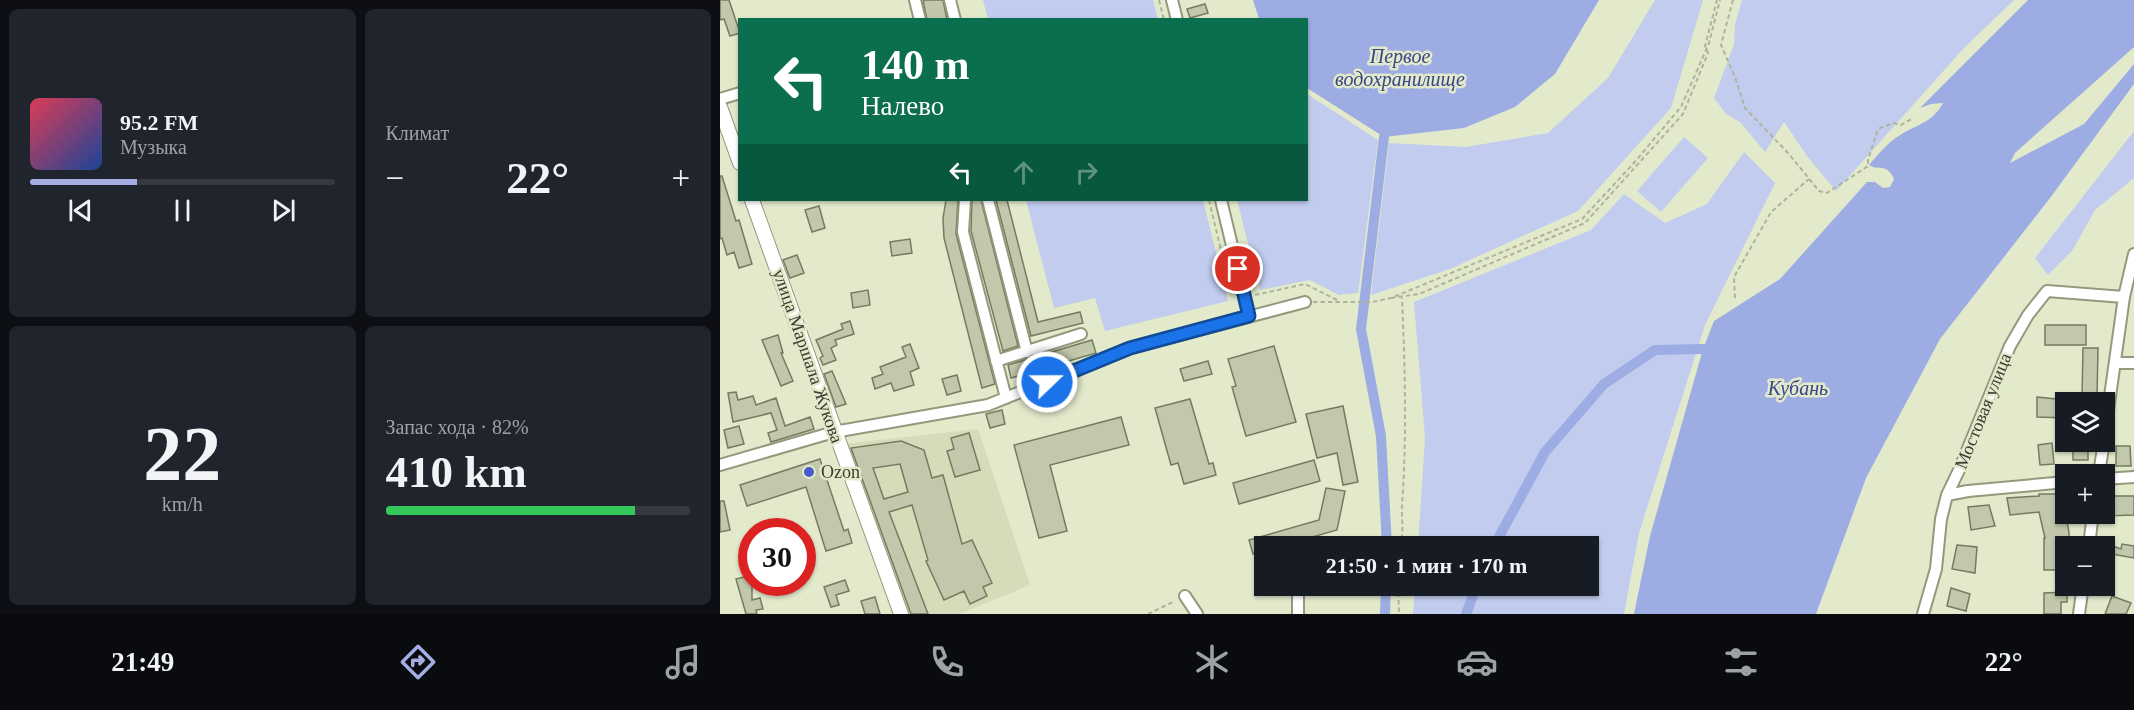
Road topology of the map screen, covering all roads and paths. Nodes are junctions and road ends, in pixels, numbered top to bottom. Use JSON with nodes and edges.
{"nodes":[{"id":1,"x":915,"y":0,"type":"edge"},
{"id":2,"x":950,"y":0,"type":"edge"},
{"id":3,"x":1159,"y":0,"type":"edge"},
{"id":4,"x":1172,"y":0,"type":"edge"},
{"id":5,"x":1719,"y":0,"type":"edge"},
{"id":6,"x":1733,"y":0,"type":"edge"},
{"id":7,"x":920,"y":18,"type":"edge"},
{"id":8,"x":954,"y":18,"type":"edge"},
{"id":9,"x":1164,"y":18,"type":"edge"},
{"id":10,"x":1176,"y":18,"type":"edge"},
{"id":11,"x":1707,"y":48,"type":"junction"},
{"id":12,"x":738,"y":94,"type":"edge"},
{"id":13,"x":720,"y":99,"type":"edge"},
{"id":14,"x":720,"y":107,"type":"edge"},
{"id":15,"x":1913,"y":118,"type":"dead end"},
{"id":16,"x":738,"y":157,"type":"edge"},
{"id":17,"x":1809,"y":179,"type":"junction"},
{"id":18,"x":752,"y":201,"type":"edge"},
{"id":19,"x":965,"y":201,"type":"edge"},
{"id":20,"x":988,"y":201,"type":"edge"},
{"id":21,"x":1209,"y":201,"type":"edge"},
{"id":22,"x":1221,"y":201,"type":"edge"},
{"id":23,"x":2134,"y":254,"type":"edge"},
{"id":24,"x":1226,"y":269,"type":"dead end"},
{"id":25,"x":1254,"y":295,"type":"dead end"},
{"id":26,"x":2124,"y":297,"type":"junction"},
{"id":27,"x":1391,"y":298,"type":"junction"},
{"id":28,"x":1402,"y":298,"type":"junction"},
{"id":29,"x":1735,"y":298,"type":"dead end"},
{"id":30,"x":1340,"y":301,"type":"junction"},
{"id":31,"x":1305,"y":302,"type":"joint"},
{"id":32,"x":1249,"y":316,"type":"junction"},
{"id":33,"x":1082,"y":334,"type":"dead end"},
{"id":34,"x":1027,"y":352,"type":"junction"},
{"id":35,"x":996,"y":361,"type":"junction"},
{"id":36,"x":2115,"y":363,"type":"junction"},
{"id":37,"x":2134,"y":363,"type":"edge"},
{"id":38,"x":2111,"y":392,"type":"edge"},
{"id":39,"x":1006,"y":398,"type":"junction"},
{"id":40,"x":834,"y":432,"type":"junction"},
{"id":41,"x":720,"y":465,"type":"edge"},
{"id":42,"x":2134,"y":477,"type":"edge"},
{"id":43,"x":2115,"y":478,"type":"edge"},
{"id":44,"x":2055,"y":483,"type":"edge"},
{"id":45,"x":1947,"y":495,"type":"junction"},
{"id":46,"x":1402,"y":536,"type":"edge"},
{"id":47,"x":1185,"y":596,"type":"joint"},
{"id":48,"x":1298,"y":596,"type":"edge"},
{"id":49,"x":1398,"y":596,"type":"edge"},
{"id":50,"x":2082,"y":596,"type":"edge"},
{"id":51,"x":901,"y":614,"type":"edge"},
{"id":52,"x":1148,"y":614,"type":"edge"},
{"id":53,"x":1197,"y":614,"type":"edge"},
{"id":54,"x":1298,"y":614,"type":"edge"},
{"id":55,"x":1399,"y":614,"type":"edge"},
{"id":56,"x":1923,"y":614,"type":"edge"},
{"id":57,"x":2079,"y":614,"type":"edge"}],
"edges":[{"from":1,"to":7,"type":"street"},
{"from":2,"to":8,"type":"street"},
{"from":3,"to":9,"type":"path"},
{"from":4,"to":10,"type":"street"},
{"from":5,"to":11,"type":"path"},
{"from":6,"to":17,"type":"path"},
{"from":11,"to":27,"type":"path"},
{"from":11,"to":28,"type":"path"},
{"from":12,"to":13,"type":"street"},
{"from":14,"to":16,"type":"main road"},
{"from":15,"to":17,"type":"path"},
{"from":17,"to":29,"type":"path"},
{"from":18,"to":40,"type":"main road","name":"улица Маршала Жукова"},
{"from":19,"to":35,"type":"street"},
{"from":20,"to":34,"type":"street"},
{"from":21,"to":24,"type":"path"},
{"from":22,"to":32,"type":"street"},
{"from":23,"to":26,"type":"street"},
{"from":25,"to":30,"type":"path"},
{"from":26,"to":36,"type":"street"},
{"from":26,"to":45,"type":"street","name":"Мостовая улица"},
{"from":27,"to":28,"type":"path"},
{"from":27,"to":30,"type":"path"},
{"from":28,"to":46,"type":"path"},
{"from":30,"to":31,"type":"path"},
{"from":31,"to":32,"type":"street"},
{"from":32,"to":39,"type":"street"},
{"from":33,"to":34,"type":"street"},
{"from":34,"to":35,"type":"street"},
{"from":35,"to":39,"type":"street"},
{"from":36,"to":37,"type":"street"},
{"from":36,"to":38,"type":"street"},
{"from":39,"to":40,"type":"street"},
{"from":40,"to":41,"type":"street"},
{"from":40,"to":51,"type":"main road","name":"улица Маршала Жукова"},
{"from":42,"to":43,"type":"street"},
{"from":44,"to":45,"type":"street"},
{"from":45,"to":56,"type":"street","name":"Мостовая улица"},
{"from":47,"to":52,"type":"path"},
{"from":47,"to":53,"type":"street"},
{"from":48,"to":54,"type":"street"},
{"from":49,"to":55,"type":"path"},
{"from":50,"to":57,"type":"street"}]}
